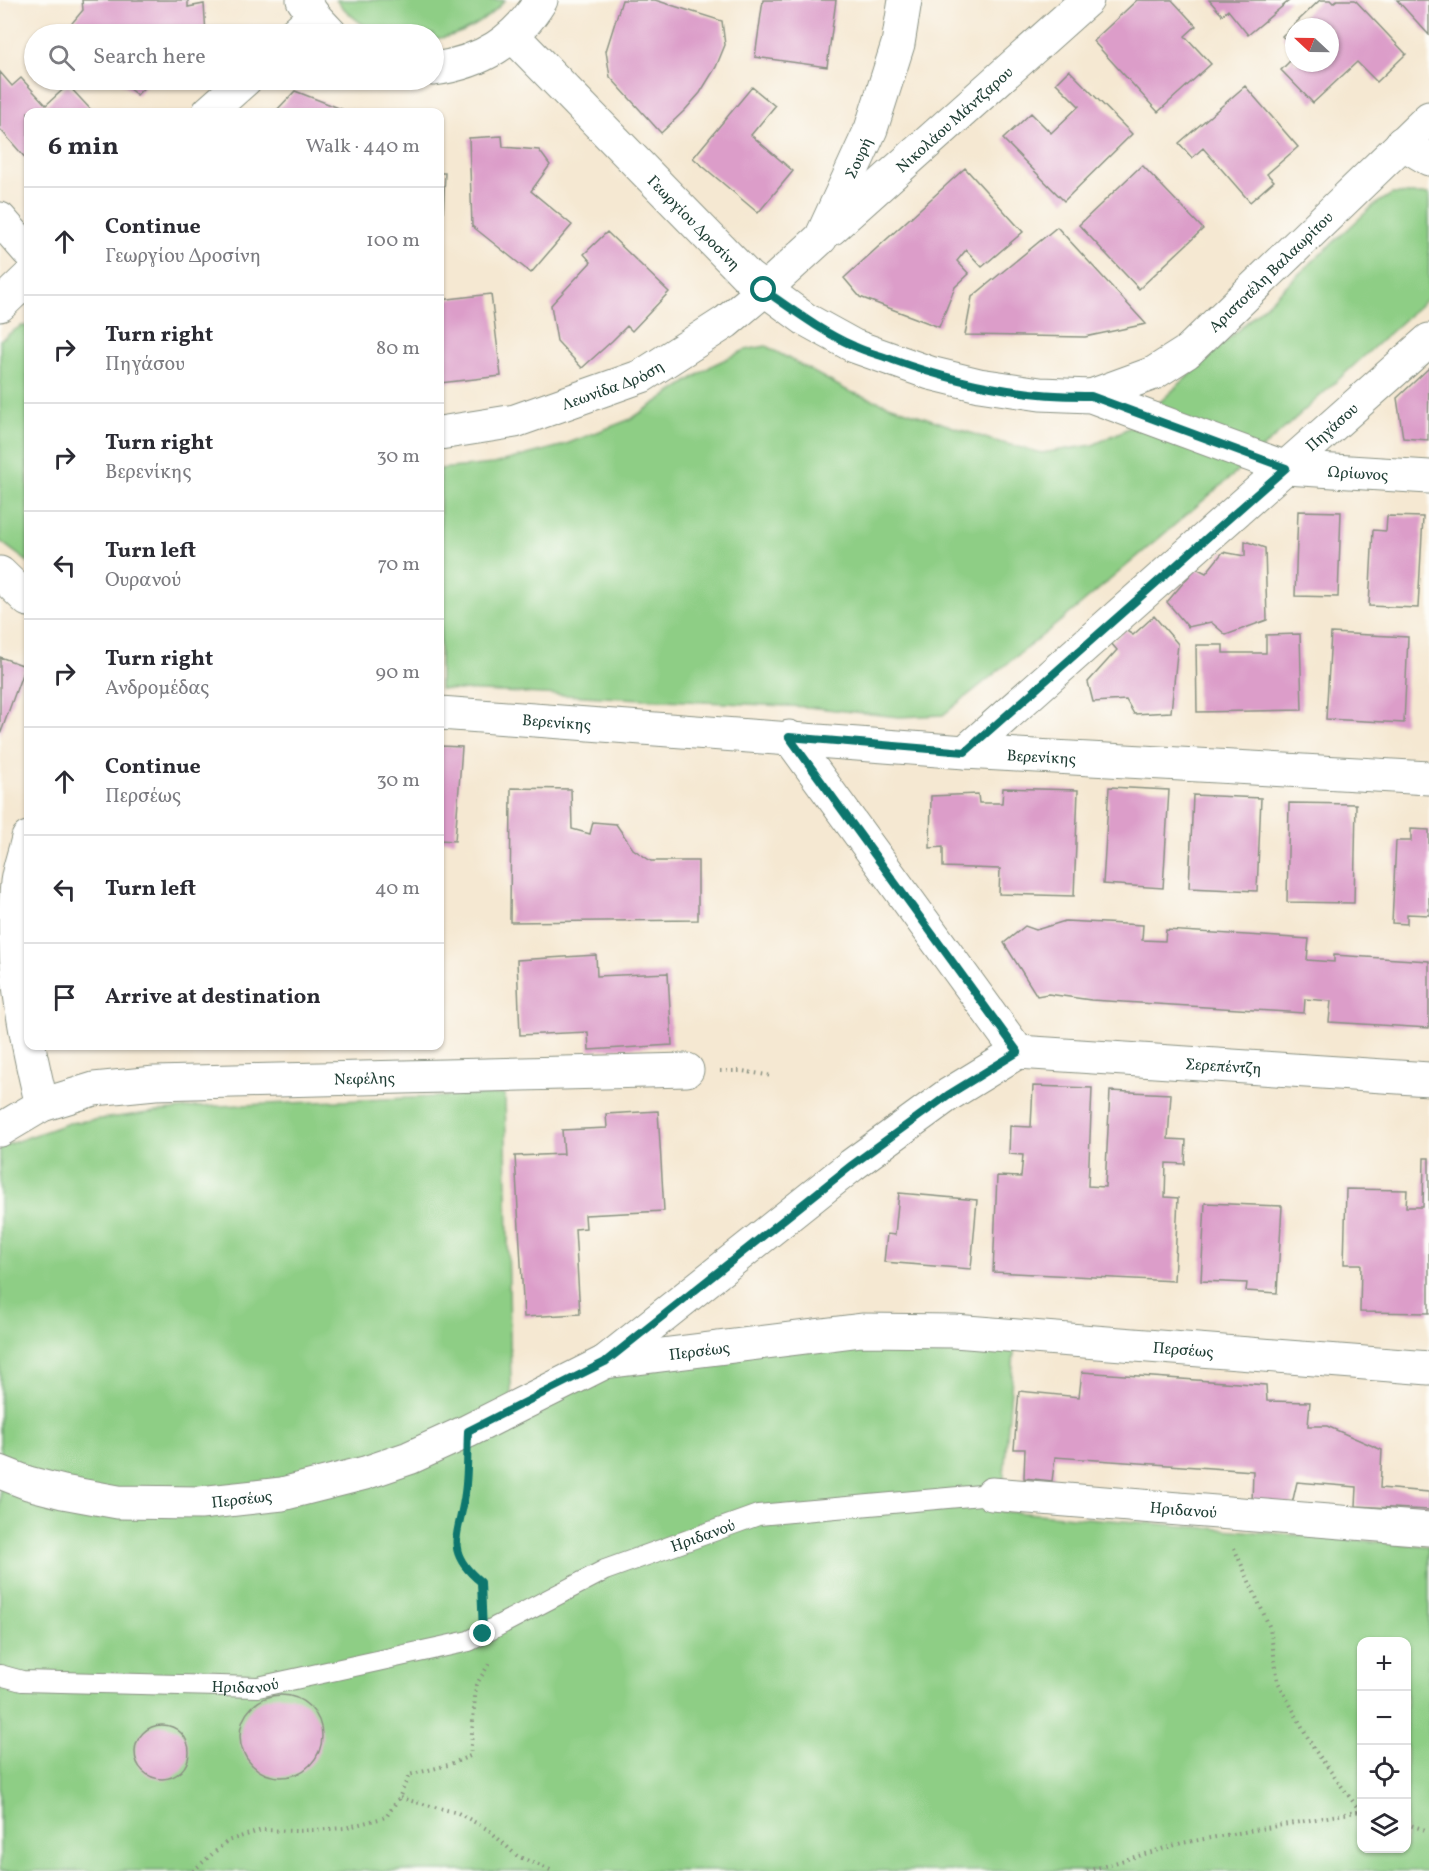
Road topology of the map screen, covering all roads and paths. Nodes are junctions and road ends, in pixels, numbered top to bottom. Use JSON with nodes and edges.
{"nodes":[{"id":1,"x":541,"y":0,"type":"edge"},
{"id":2,"x":906,"y":0,"type":"edge"},
{"id":3,"x":1087,"y":0,"type":"edge"},
{"id":4,"x":513,"y":36,"type":"junction"},
{"id":5,"x":444,"y":67,"type":"edge"},
{"id":6,"x":234,"y":90,"type":"edge"},
{"id":7,"x":214,"y":108,"type":"edge"},
{"id":8,"x":1429,"y":118,"type":"edge"},
{"id":9,"x":1415,"y":151,"type":"edge"},
{"id":10,"x":0,"y":219,"type":"edge"},
{"id":11,"x":820,"y":238,"type":"junction"},
{"id":12,"x":24,"y":246,"type":"edge"},
{"id":13,"x":24,"y":282,"type":"edge"},
{"id":14,"x":764,"y":290,"type":"junction"},
{"id":15,"x":0,"y":305,"type":"edge"},
{"id":16,"x":1429,"y":340,"type":"edge"},
{"id":17,"x":1091,"y":396,"type":"junction"},
{"id":18,"x":444,"y":433,"type":"edge"},
{"id":19,"x":1286,"y":468,"type":"junction"},
{"id":20,"x":1429,"y":477,"type":"edge"},
{"id":21,"x":0,"y":573,"type":"edge"},
{"id":22,"x":24,"y":596,"type":"edge"},
{"id":23,"x":444,"y":713,"type":"edge"},
{"id":24,"x":789,"y":737,"type":"junction"},
{"id":25,"x":965,"y":752,"type":"junction"},
{"id":26,"x":1429,"y":778,"type":"edge"},
{"id":27,"x":24,"y":854,"type":"edge"},
{"id":28,"x":24,"y":1021,"type":"edge"},
{"id":29,"x":29,"y":1050,"type":"edge"},
{"id":30,"x":1018,"y":1052,"type":"junction"},
{"id":31,"x":687,"y":1070,"type":"joint"},
{"id":32,"x":772,"y":1076,"type":"dead end"},
{"id":33,"x":1429,"y":1079,"type":"edge"},
{"id":34,"x":42,"y":1105,"type":"junction"},
{"id":35,"x":0,"y":1130,"type":"edge"},
{"id":36,"x":605,"y":1362,"type":"junction"},
{"id":37,"x":1429,"y":1368,"type":"edge"},
{"id":38,"x":468,"y":1431,"type":"junction"},
{"id":39,"x":0,"y":1472,"type":"edge"},
{"id":40,"x":992,"y":1494,"type":"joint"},
{"id":41,"x":1218,"y":1513,"type":"junction"},
{"id":42,"x":1429,"y":1529,"type":"edge"},
{"id":43,"x":483,"y":1634,"type":"junction"},
{"id":44,"x":0,"y":1675,"type":"edge"},
{"id":45,"x":399,"y":1798,"type":"junction"},
{"id":46,"x":1357,"y":1806,"type":"edge"},
{"id":47,"x":1357,"y":1812,"type":"edge"},
{"id":48,"x":1411,"y":1825,"type":"edge"},
{"id":49,"x":1429,"y":1831,"type":"edge"},
{"id":50,"x":193,"y":1871,"type":"edge"},
{"id":51,"x":553,"y":1871,"type":"edge"},
{"id":52,"x":1087,"y":1871,"type":"edge"}],
"edges":[{"from":1,"to":4,"type":"street"},
{"from":2,"to":11,"type":"street","name":"Σουρή"},
{"from":3,"to":11,"type":"street","name":"Νικολάου Μάντζαρου"},
{"from":4,"to":5,"type":"street"},
{"from":4,"to":14,"type":"street","name":"Γεωργίου Δροσίνη"},
{"from":6,"to":7,"type":"street"},
{"from":8,"to":9,"type":"street","name":"Αριστοτέλη Βαλαωρίτου"},
{"from":9,"to":17,"type":"street","name":"Αριστοτέλη Βαλαωρίτου"},
{"from":10,"to":12,"type":"street"},
{"from":11,"to":14,"type":"street","name":"Σουρή"},
{"from":13,"to":15,"type":"street"},
{"from":14,"to":17,"type":"street","name":"Γεωργίου Δροσίνη"},
{"from":14,"to":18,"type":"street","name":"Λεωνίδα Δρόση"},
{"from":16,"to":19,"type":"street","name":"Πηγάσου"},
{"from":17,"to":19,"type":"street","name":"Γεωργίου Δροσίνη"},
{"from":19,"to":20,"type":"street","name":"Ωρίωνος"},
{"from":19,"to":25,"type":"street","name":"Πηγάσου"},
{"from":21,"to":22,"type":"street"},
{"from":23,"to":24,"type":"street","name":"Βερενίκης"},
{"from":24,"to":25,"type":"street","name":"Βερενίκης"},
{"from":24,"to":30,"type":"street"},
{"from":25,"to":26,"type":"street","name":"Βερενίκης"},
{"from":27,"to":28,"type":"street"},
{"from":29,"to":34,"type":"street"},
{"from":30,"to":33,"type":"street","name":"Σερεπέντζη"},
{"from":30,"to":36,"type":"street"},
{"from":31,"to":32,"type":"path"},
{"from":31,"to":34,"type":"street","name":"Νεφέλης"},
{"from":34,"to":35,"type":"street","name":"Νεφέλης"},
{"from":36,"to":37,"type":"street","name":"Περσέως"},
{"from":36,"to":38,"type":"street","name":"Περσέως"},
{"from":38,"to":39,"type":"street","name":"Περσέως"},
{"from":38,"to":43,"type":"path"},
{"from":40,"to":41,"type":"street","name":"Ηριδανού"},
{"from":40,"to":43,"type":"lane","name":"Ηριδανού"},
{"from":41,"to":42,"type":"street","name":"Ηριδανού"},
{"from":41,"to":46,"type":"path"},
{"from":43,"to":44,"type":"lane","name":"Ηριδανού"},
{"from":43,"to":45,"type":"path"},
{"from":45,"to":50,"type":"path"},
{"from":45,"to":51,"type":"path"},
{"from":47,"to":52,"type":"path"},
{"from":48,"to":49,"type":"path"}]}
